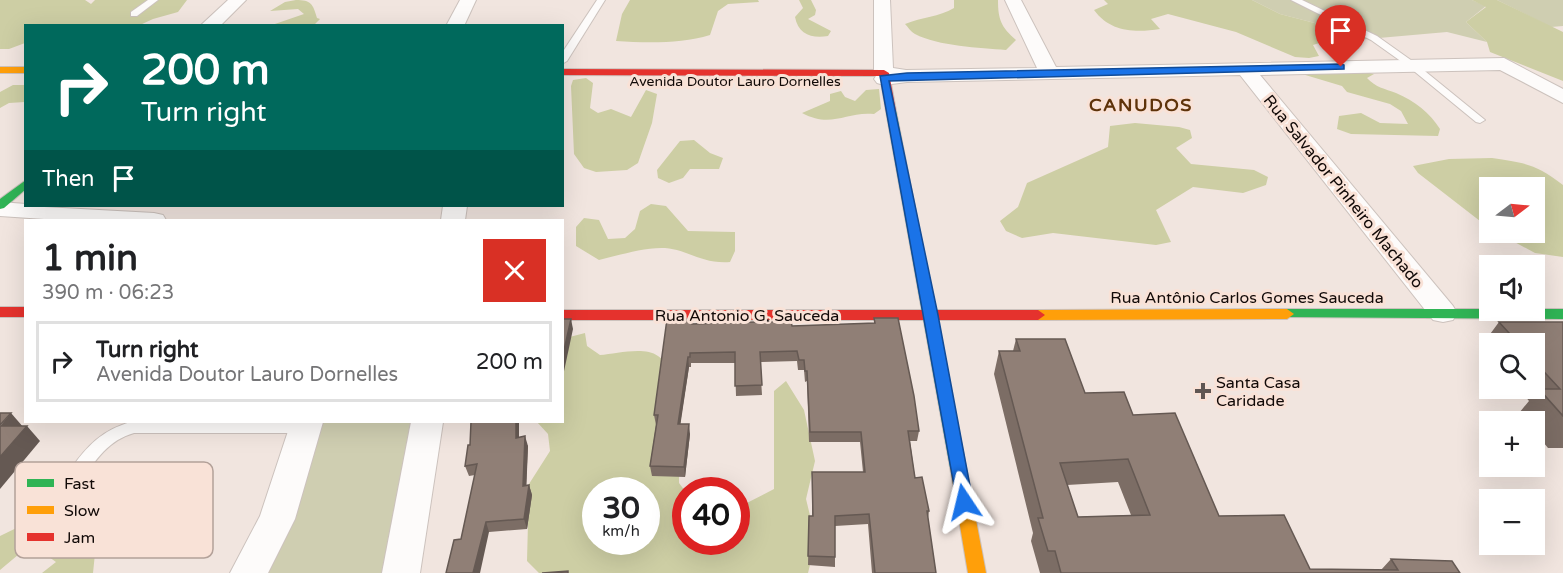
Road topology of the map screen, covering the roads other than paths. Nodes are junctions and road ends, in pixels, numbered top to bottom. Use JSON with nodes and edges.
{"nodes":[{"id":1,"x":154,"y":0,"type":"edge"},
{"id":2,"x":238,"y":0,"type":"edge"},
{"id":3,"x":468,"y":0,"type":"edge"},
{"id":4,"x":601,"y":0,"type":"edge"},
{"id":5,"x":882,"y":0,"type":"edge"},
{"id":6,"x":1013,"y":0,"type":"edge"},
{"id":7,"x":1295,"y":0,"type":"edge"},
{"id":8,"x":134,"y":14,"type":"dead end"},
{"id":9,"x":211,"y":24,"type":"edge"},
{"id":10,"x":456,"y":24,"type":"edge"},
{"id":11,"x":564,"y":59,"type":"edge"},
{"id":12,"x":1412,"y":65,"type":"junction"},
{"id":13,"x":1245,"y":69,"type":"junction"},
{"id":14,"x":0,"y":70,"type":"edge"},
{"id":15,"x":24,"y":70,"type":"edge"},
{"id":16,"x":564,"y":72,"type":"edge"},
{"id":17,"x":1048,"y":72,"type":"junction"},
{"id":18,"x":884,"y":76,"type":"junction"},
{"id":19,"x":564,"y":81,"type":"edge"},
{"id":20,"x":0,"y":82,"type":"edge"},
{"id":21,"x":24,"y":82,"type":"edge"},
{"id":22,"x":1563,"y":97,"type":"edge"},
{"id":23,"x":1480,"y":120,"type":"dead end"},
{"id":24,"x":24,"y":185,"type":"edge"},
{"id":25,"x":0,"y":207,"type":"edge"},
{"id":26,"x":142,"y":219,"type":"edge"},
{"id":27,"x":0,"y":312,"type":"edge"},
{"id":28,"x":24,"y":312,"type":"edge"},
{"id":29,"x":1443,"y":313,"type":"junction"},
{"id":30,"x":1563,"y":314,"type":"edge"},
{"id":31,"x":564,"y":315,"type":"edge"},
{"id":32,"x":931,"y":315,"type":"junction"},
{"id":33,"x":427,"y":423,"type":"edge"},
{"id":34,"x":306,"y":424,"type":"edge"},
{"id":35,"x":85,"y":462,"type":"edge"},
{"id":36,"x":249,"y":573,"type":"edge"},
{"id":37,"x":401,"y":573,"type":"edge"},
{"id":38,"x":977,"y":573,"type":"edge"}],
"edges":[{"from":1,"to":8,"type":"lane"},
{"from":2,"to":9,"type":"street"},
{"from":3,"to":10,"type":"street"},
{"from":4,"to":11,"type":"lane"},
{"from":5,"to":18,"type":"street"},
{"from":6,"to":17,"type":"street"},
{"from":7,"to":12,"type":"lane"},
{"from":12,"to":13,"type":"street","name":"Avenida Doutor Lauro Dornelles"},
{"from":12,"to":22,"type":"street","name":"Avenida Doutor Lauro Dornelles"},
{"from":12,"to":23,"type":"lane"},
{"from":13,"to":17,"type":"street","name":"Avenida Doutor Lauro Dornelles"},
{"from":13,"to":29,"type":"street","name":"Rua Salvador Pinheiro Machado"},
{"from":14,"to":15,"type":"street"},
{"from":16,"to":18,"type":"street","name":"Avenida Doutor Lauro Dornelles"},
{"from":17,"to":18,"type":"street","name":"Avenida Doutor Lauro Dornelles"},
{"from":18,"to":19,"type":"street","name":"Avenida Doutor Lauro Dornelles"},
{"from":18,"to":32,"type":"street"},
{"from":20,"to":21,"type":"street"},
{"from":24,"to":25,"type":"street"},
{"from":25,"to":26,"type":"street"},
{"from":27,"to":28,"type":"street"},
{"from":29,"to":30,"type":"street","name":"Rua Antônio Carlos Gomes Sauceda"},
{"from":29,"to":32,"type":"street","name":"Rua Antônio Carlos Gomes Sauceda"},
{"from":31,"to":32,"type":"street","name":"Rua Antonio G. Sauceda"},
{"from":32,"to":38,"type":"street"},
{"from":33,"to":37,"type":"street"},
{"from":34,"to":35,"type":"lane"},
{"from":34,"to":36,"type":"street"}]}
